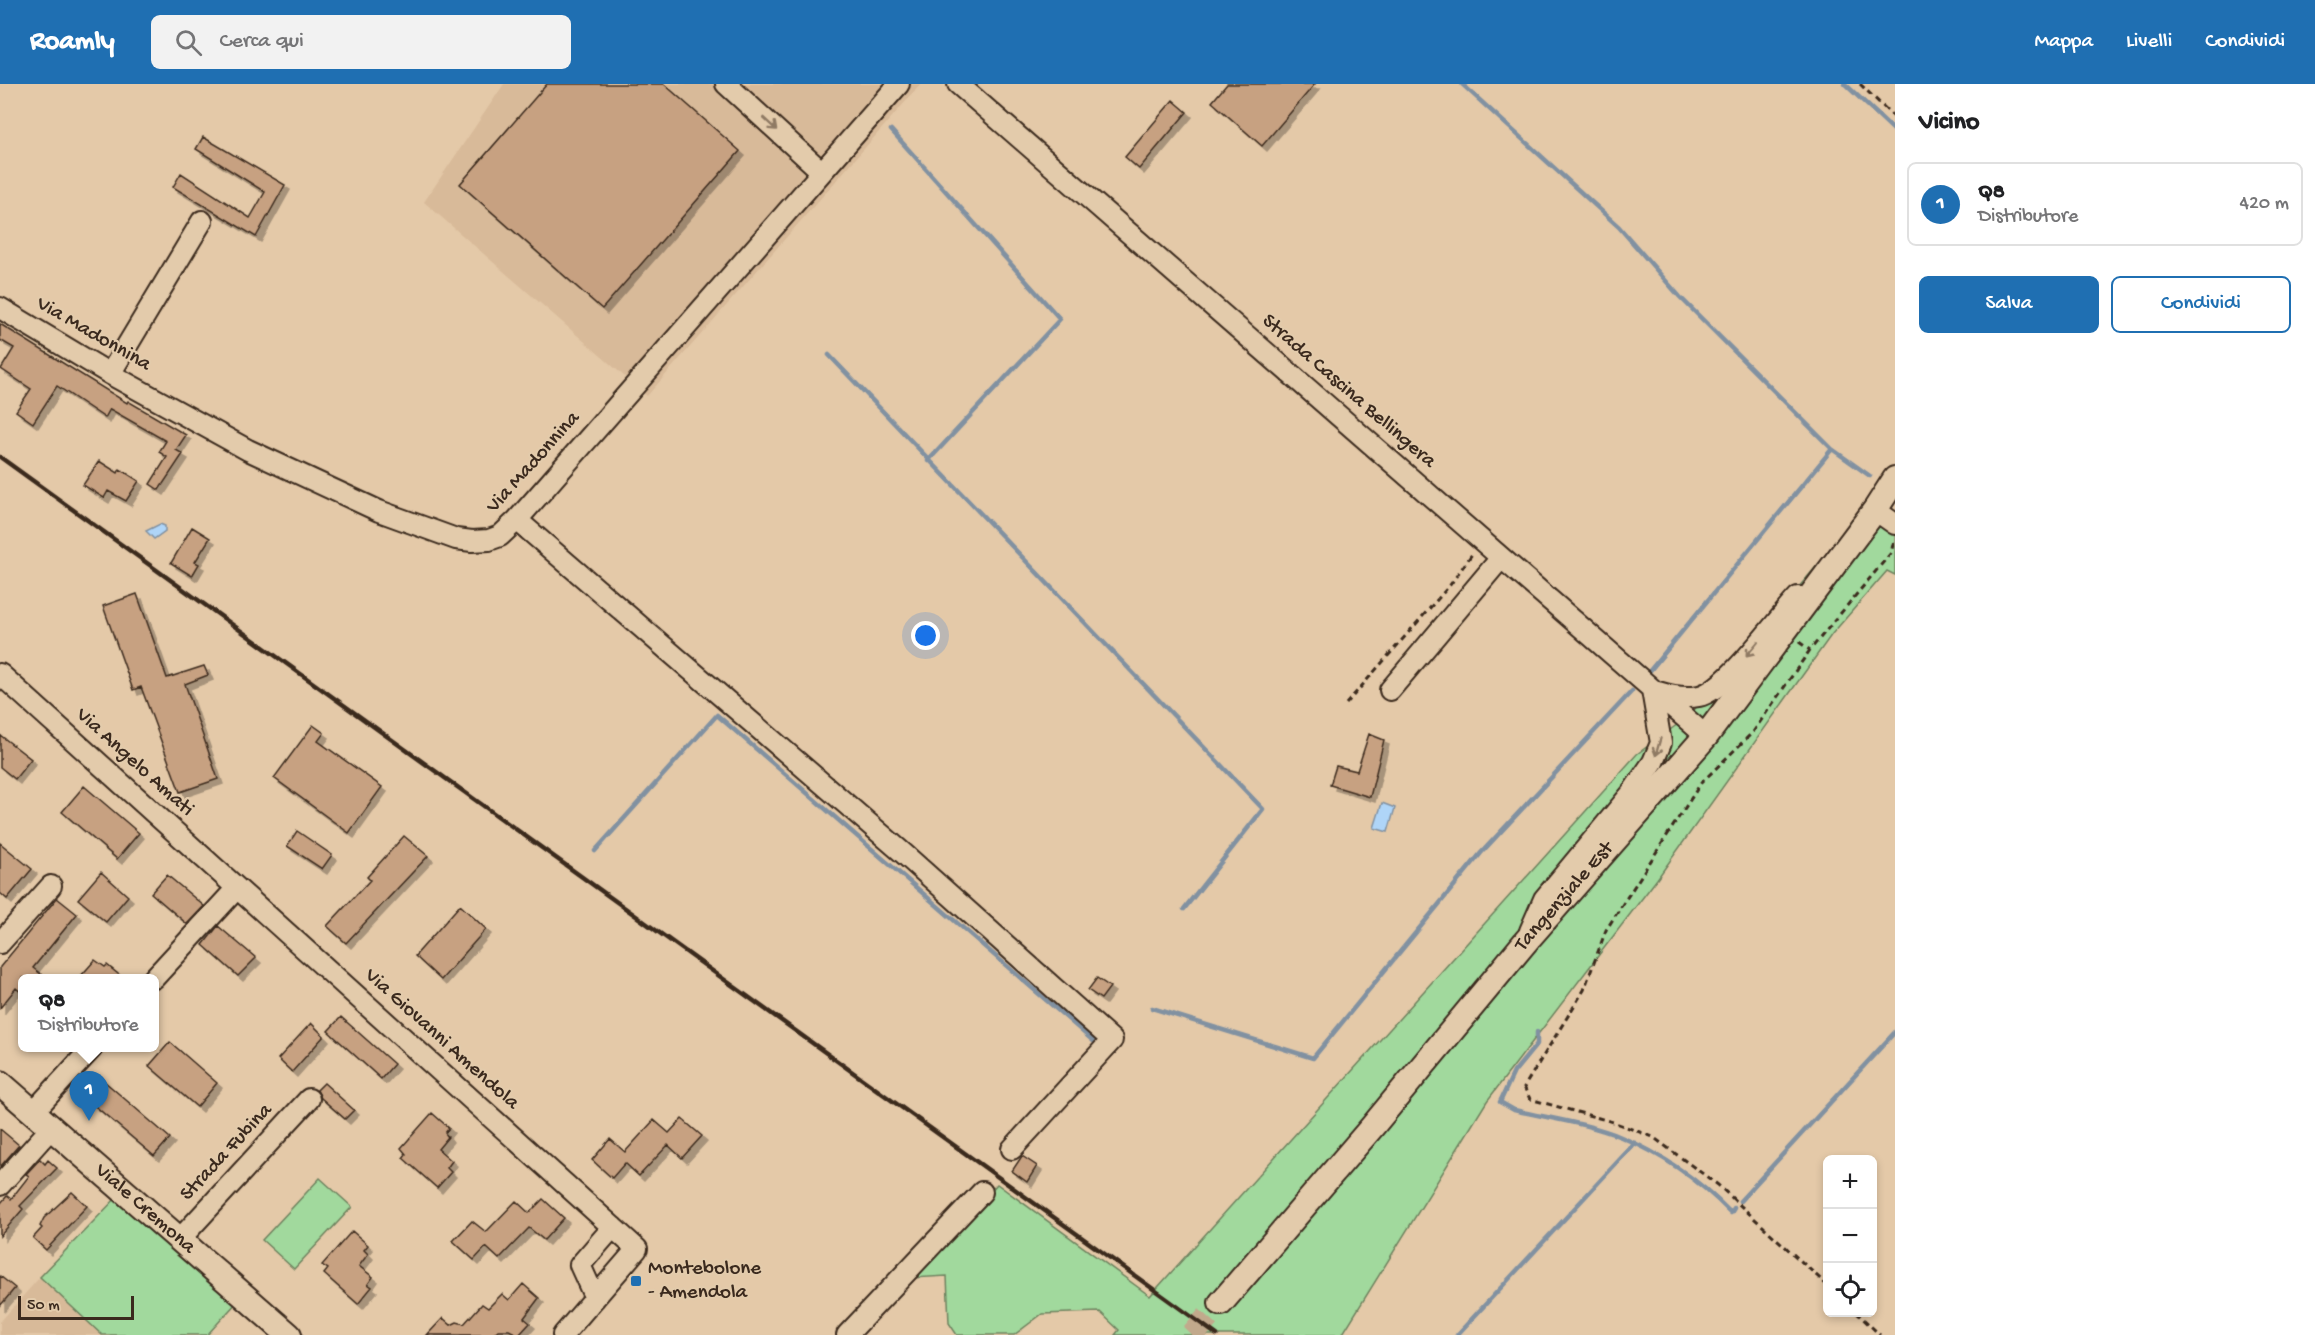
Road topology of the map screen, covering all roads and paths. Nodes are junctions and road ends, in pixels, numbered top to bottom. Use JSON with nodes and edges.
{"nodes":[{"id":1,"x":726,"y":84,"type":"edge"},
{"id":2,"x":899,"y":84,"type":"edge"},
{"id":3,"x":958,"y":84,"type":"edge"},
{"id":4,"x":1860,"y":84,"type":"edge"},
{"id":5,"x":1895,"y":118,"type":"edge"},
{"id":6,"x":821,"y":171,"type":"junction"},
{"id":7,"x":202,"y":221,"type":"dead end"},
{"id":8,"x":0,"y":308,"type":"edge"},
{"id":9,"x":110,"y":374,"type":"junction"},
{"id":10,"x":1895,"y":479,"type":"edge"},
{"id":11,"x":1875,"y":510,"type":"junction"},
{"id":12,"x":517,"y":520,"type":"junction"},
{"id":13,"x":1895,"y":524,"type":"edge"},
{"id":14,"x":1895,"y":532,"type":"edge"},
{"id":15,"x":1480,"y":540,"type":"junction"},
{"id":16,"x":1501,"y":558,"type":"junction"},
{"id":17,"x":1823,"y":580,"type":"junction"},
{"id":18,"x":0,"y":674,"type":"edge"},
{"id":19,"x":1390,"y":690,"type":"dead end"},
{"id":20,"x":1652,"y":690,"type":"junction"},
{"id":21,"x":1346,"y":704,"type":"dead end"},
{"id":22,"x":1706,"y":736,"type":"junction"},
{"id":23,"x":51,"y":886,"type":"dead end"},
{"id":24,"x":237,"y":888,"type":"junction"},
{"id":25,"x":1527,"y":939,"type":"junction"},
{"id":26,"x":0,"y":943,"type":"edge"},
{"id":27,"x":158,"y":974,"type":"edge"},
{"id":28,"x":87,"y":1052,"type":"edge"},
{"id":29,"x":0,"y":1083,"type":"edge"},
{"id":30,"x":309,"y":1099,"type":"dead end"},
{"id":31,"x":34,"y":1111,"type":"junction"},
{"id":32,"x":52,"y":1127,"type":"junction"},
{"id":33,"x":1012,"y":1149,"type":"dead end"},
{"id":34,"x":0,"y":1185,"type":"edge"},
{"id":35,"x":982,"y":1191,"type":"dead end"},
{"id":36,"x":613,"y":1227,"type":"junction"},
{"id":37,"x":180,"y":1239,"type":"junction"},
{"id":38,"x":1823,"y":1282,"type":"edge"},
{"id":39,"x":595,"y":1298,"type":"junction"},
{"id":40,"x":1221,"y":1303,"type":"tunnel mouth"},
{"id":41,"x":1861,"y":1317,"type":"edge"},
{"id":42,"x":289,"y":1335,"type":"edge"},
{"id":43,"x":563,"y":1335,"type":"edge"},
{"id":44,"x":847,"y":1335,"type":"edge"},
{"id":45,"x":1880,"y":1335,"type":"edge"}],
"edges":[{"from":1,"to":6,"type":"street","one_way":true},
{"from":2,"to":6,"type":"street","name":"Via Madonnina"},
{"from":3,"to":15,"type":"street","name":"Strada Cascina Bellingera"},
{"from":4,"to":5,"type":"path"},
{"from":6,"to":12,"type":"street","name":"Via Madonnina"},
{"from":7,"to":9,"type":"street"},
{"from":8,"to":9,"type":"street","name":"Via Madonnina"},
{"from":9,"to":12,"type":"street","name":"Via Madonnina"},
{"from":10,"to":11,"type":"main road","name":"Tangenziale Est"},
{"from":11,"to":13,"type":"street"},
{"from":11,"to":17,"type":"main road","name":"Tangenziale Est"},
{"from":12,"to":33,"type":"street"},
{"from":14,"to":38,"type":"path"},
{"from":15,"to":16,"type":"street","name":"Strada Cascina Bellingera"},
{"from":15,"to":21,"type":"path"},
{"from":16,"to":19,"type":"street"},
{"from":16,"to":20,"type":"street","name":"Strada Cascina Bellingera"},
{"from":17,"to":20,"type":"street","one_way":true},
{"from":17,"to":22,"type":"main road","name":"Tangenziale Est"},
{"from":18,"to":24,"type":"street","name":"Via Angelo Amati"},
{"from":20,"to":22,"type":"street","name":"Strada Cascina Bellingera"},
{"from":20,"to":25,"type":"street","one_way":true},
{"from":22,"to":25,"type":"main road","name":"Tangenziale Est"},
{"from":23,"to":26,"type":"street"},
{"from":24,"to":27,"type":"street"},
{"from":24,"to":36,"type":"street","name":"Via Giovanni Amendola"},
{"from":25,"to":40,"type":"main road","name":"Tangenziale Est"},
{"from":28,"to":31,"type":"street"},
{"from":29,"to":31,"type":"main road","name":"Viale Cremona"},
{"from":30,"to":37,"type":"street","name":"Strada Fubina"},
{"from":31,"to":32,"type":"main road","name":"Viale Cremona"},
{"from":32,"to":34,"type":"street"},
{"from":32,"to":37,"type":"main road","name":"Viale Cremona"},
{"from":35,"to":44,"type":"street"},
{"from":36,"to":39,"type":"street"},
{"from":36,"to":39,"type":"street","name":"Via Giovanni Amendola"},
{"from":37,"to":42,"type":"main road","name":"Viale Cremona"},
{"from":39,"to":43,"type":"street","name":"Via Giovanni Amendola"},
{"from":41,"to":45,"type":"path"}]}
